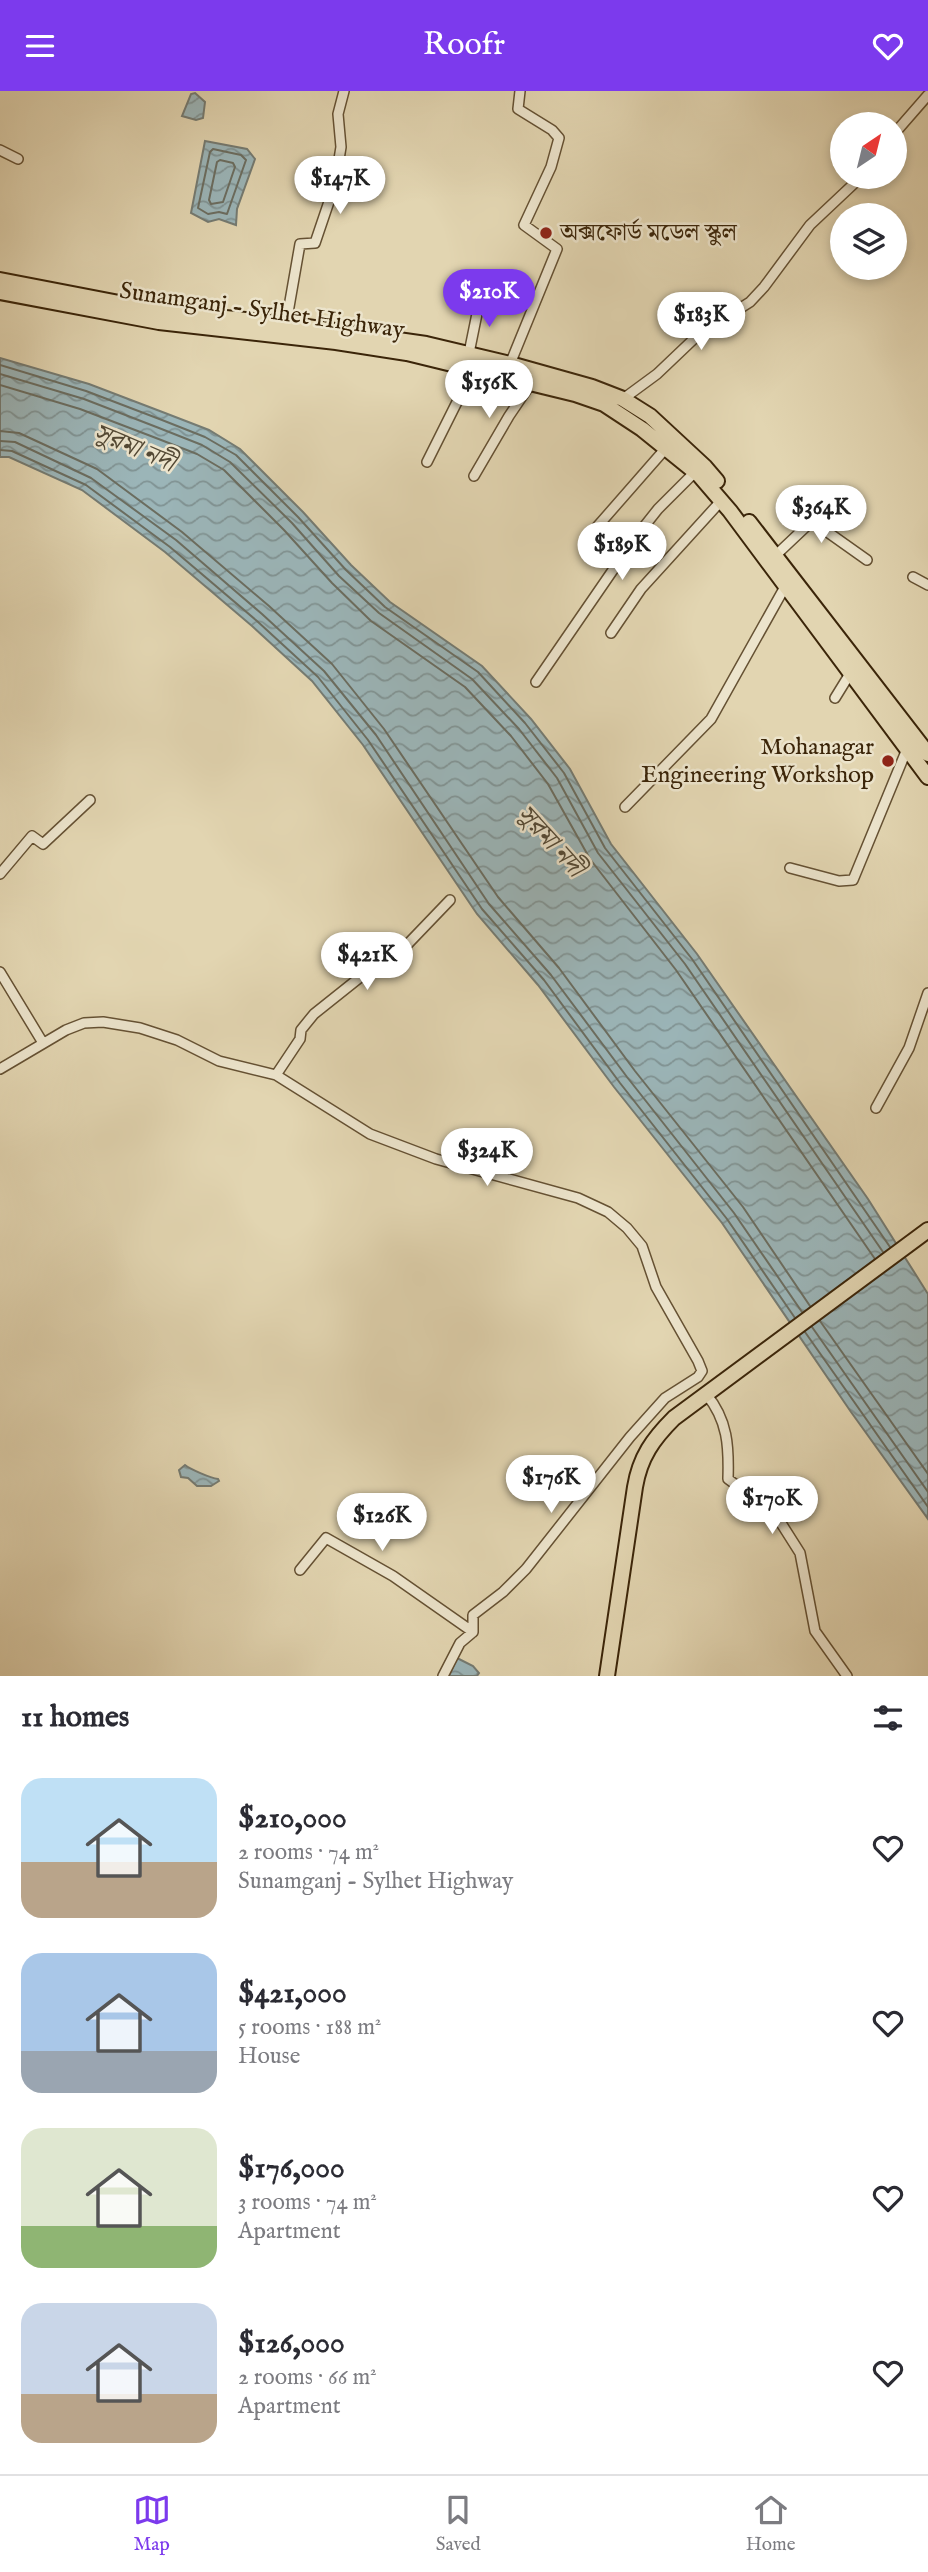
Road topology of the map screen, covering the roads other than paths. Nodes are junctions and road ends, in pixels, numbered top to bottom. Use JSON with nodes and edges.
{"nodes":[{"id":1,"x":344,"y":91,"type":"edge"},
{"id":2,"x":520,"y":91,"type":"edge"},
{"id":3,"x":928,"y":95,"type":"edge"},
{"id":4,"x":907,"y":119,"type":"edge"},
{"id":5,"x":0,"y":150,"type":"edge"},
{"id":6,"x":18,"y":159,"type":"dead end"},
{"id":7,"x":848,"y":189,"type":"edge"},
{"id":8,"x":3,"y":287,"type":"edge"},
{"id":9,"x":480,"y":299,"type":"dead end"},
{"id":10,"x":75,"y":300,"type":"junction"},
{"id":11,"x":286,"y":324,"type":"junction"},
{"id":12,"x":469,"y":353,"type":"junction"},
{"id":13,"x":510,"y":364,"type":"junction"},
{"id":14,"x":474,"y":368,"type":"junction"},
{"id":15,"x":532,"y":383,"type":"junction"},
{"id":16,"x":623,"y":400,"type":"junction"},
{"id":17,"x":666,"y":448,"type":"junction"},
{"id":18,"x":427,"y":463,"type":"dead end"},
{"id":19,"x":695,"y":472,"type":"junction"},
{"id":20,"x":474,"y":476,"type":"dead end"},
{"id":21,"x":721,"y":501,"type":"junction"},
{"id":22,"x":596,"y":528,"type":"dead end"},
{"id":23,"x":776,"y":555,"type":"junction"},
{"id":24,"x":867,"y":559,"type":"dead end"},
{"id":25,"x":913,"y":577,"type":"dead end"},
{"id":26,"x":786,"y":585,"type":"junction"},
{"id":27,"x":928,"y":585,"type":"edge"},
{"id":28,"x":611,"y":633,"type":"dead end"},
{"id":29,"x":851,"y":672,"type":"junction"},
{"id":30,"x":536,"y":682,"type":"dead end"},
{"id":31,"x":835,"y":698,"type":"dead end"},
{"id":32,"x":907,"y":749,"type":"junction"},
{"id":33,"x":928,"y":754,"type":"edge"},
{"id":34,"x":928,"y":777,"type":"edge"},
{"id":35,"x":90,"y":800,"type":"dead end"},
{"id":36,"x":625,"y":807,"type":"dead end"},
{"id":37,"x":790,"y":867,"type":"dead end"},
{"id":38,"x":0,"y":874,"type":"edge"},
{"id":39,"x":450,"y":900,"type":"dead end"},
{"id":40,"x":0,"y":972,"type":"edge"},
{"id":41,"x":928,"y":993,"type":"edge"},
{"id":42,"x":43,"y":1044,"type":"junction"},
{"id":43,"x":0,"y":1069,"type":"edge"},
{"id":44,"x":275,"y":1075,"type":"junction"},
{"id":45,"x":876,"y":1108,"type":"dead end"},
{"id":46,"x":928,"y":1230,"type":"edge"},
{"id":47,"x":706,"y":1394,"type":"junction"},
{"id":48,"x":300,"y":1570,"type":"dead end"},
{"id":49,"x":473,"y":1632,"type":"junction"},
{"id":50,"x":443,"y":1676,"type":"edge"},
{"id":51,"x":607,"y":1676,"type":"edge"},
{"id":52,"x":847,"y":1676,"type":"edge"}],
"edges":[{"from":1,"to":11,"type":"street"},
{"from":2,"to":13,"type":"street"},
{"from":3,"to":4,"type":"street"},
{"from":5,"to":6,"type":"street"},
{"from":7,"to":16,"type":"street"},
{"from":8,"to":10,"type":"main road"},
{"from":9,"to":12,"type":"street"},
{"from":10,"to":11,"type":"main road","name":"Sunamganj - Sylhet Highway"},
{"from":10,"to":14,"type":"main road","name":"Sunamganj - Sylhet Highway"},
{"from":11,"to":12,"type":"main road","name":"Sunamganj - Sylhet Highway"},
{"from":12,"to":13,"type":"main road","name":"Sunamganj - Sylhet Highway"},
{"from":13,"to":16,"type":"main road","name":"Sunamganj - Sylhet Highway"},
{"from":14,"to":15,"type":"main road","name":"Sunamganj - Sylhet Highway"},
{"from":14,"to":18,"type":"street"},
{"from":15,"to":17,"type":"main road","name":"Sunamganj - Sylhet Highway"},
{"from":15,"to":20,"type":"street"},
{"from":16,"to":23,"type":"main road","name":"Sunamganj - Sylhet Highway"},
{"from":17,"to":19,"type":"main road","name":"Sunamganj - Sylhet Highway"},
{"from":17,"to":22,"type":"street"},
{"from":19,"to":21,"type":"main road","name":"Sunamganj - Sylhet Highway"},
{"from":19,"to":30,"type":"street"},
{"from":21,"to":26,"type":"main road","name":"Sunamganj - Sylhet Highway"},
{"from":21,"to":28,"type":"street"},
{"from":23,"to":24,"type":"street"},
{"from":23,"to":33,"type":"main road","name":"Sunamganj - Sylhet Highway"},
{"from":25,"to":27,"type":"street"},
{"from":26,"to":29,"type":"main road","name":"Sunamganj - Sylhet Highway"},
{"from":26,"to":36,"type":"street"},
{"from":29,"to":31,"type":"street"},
{"from":29,"to":32,"type":"main road","name":"Sunamganj - Sylhet Highway"},
{"from":32,"to":34,"type":"main road","name":"Sunamganj - Sylhet Highway"},
{"from":32,"to":37,"type":"street"},
{"from":35,"to":38,"type":"street"},
{"from":39,"to":44,"type":"street"},
{"from":40,"to":42,"type":"street"},
{"from":41,"to":45,"type":"street"},
{"from":42,"to":43,"type":"street"},
{"from":42,"to":44,"type":"street"},
{"from":44,"to":49,"type":"street"},
{"from":46,"to":47,"type":"main road"},
{"from":47,"to":51,"type":"main road"},
{"from":47,"to":52,"type":"street"},
{"from":48,"to":49,"type":"street"},
{"from":49,"to":50,"type":"street"}]}
